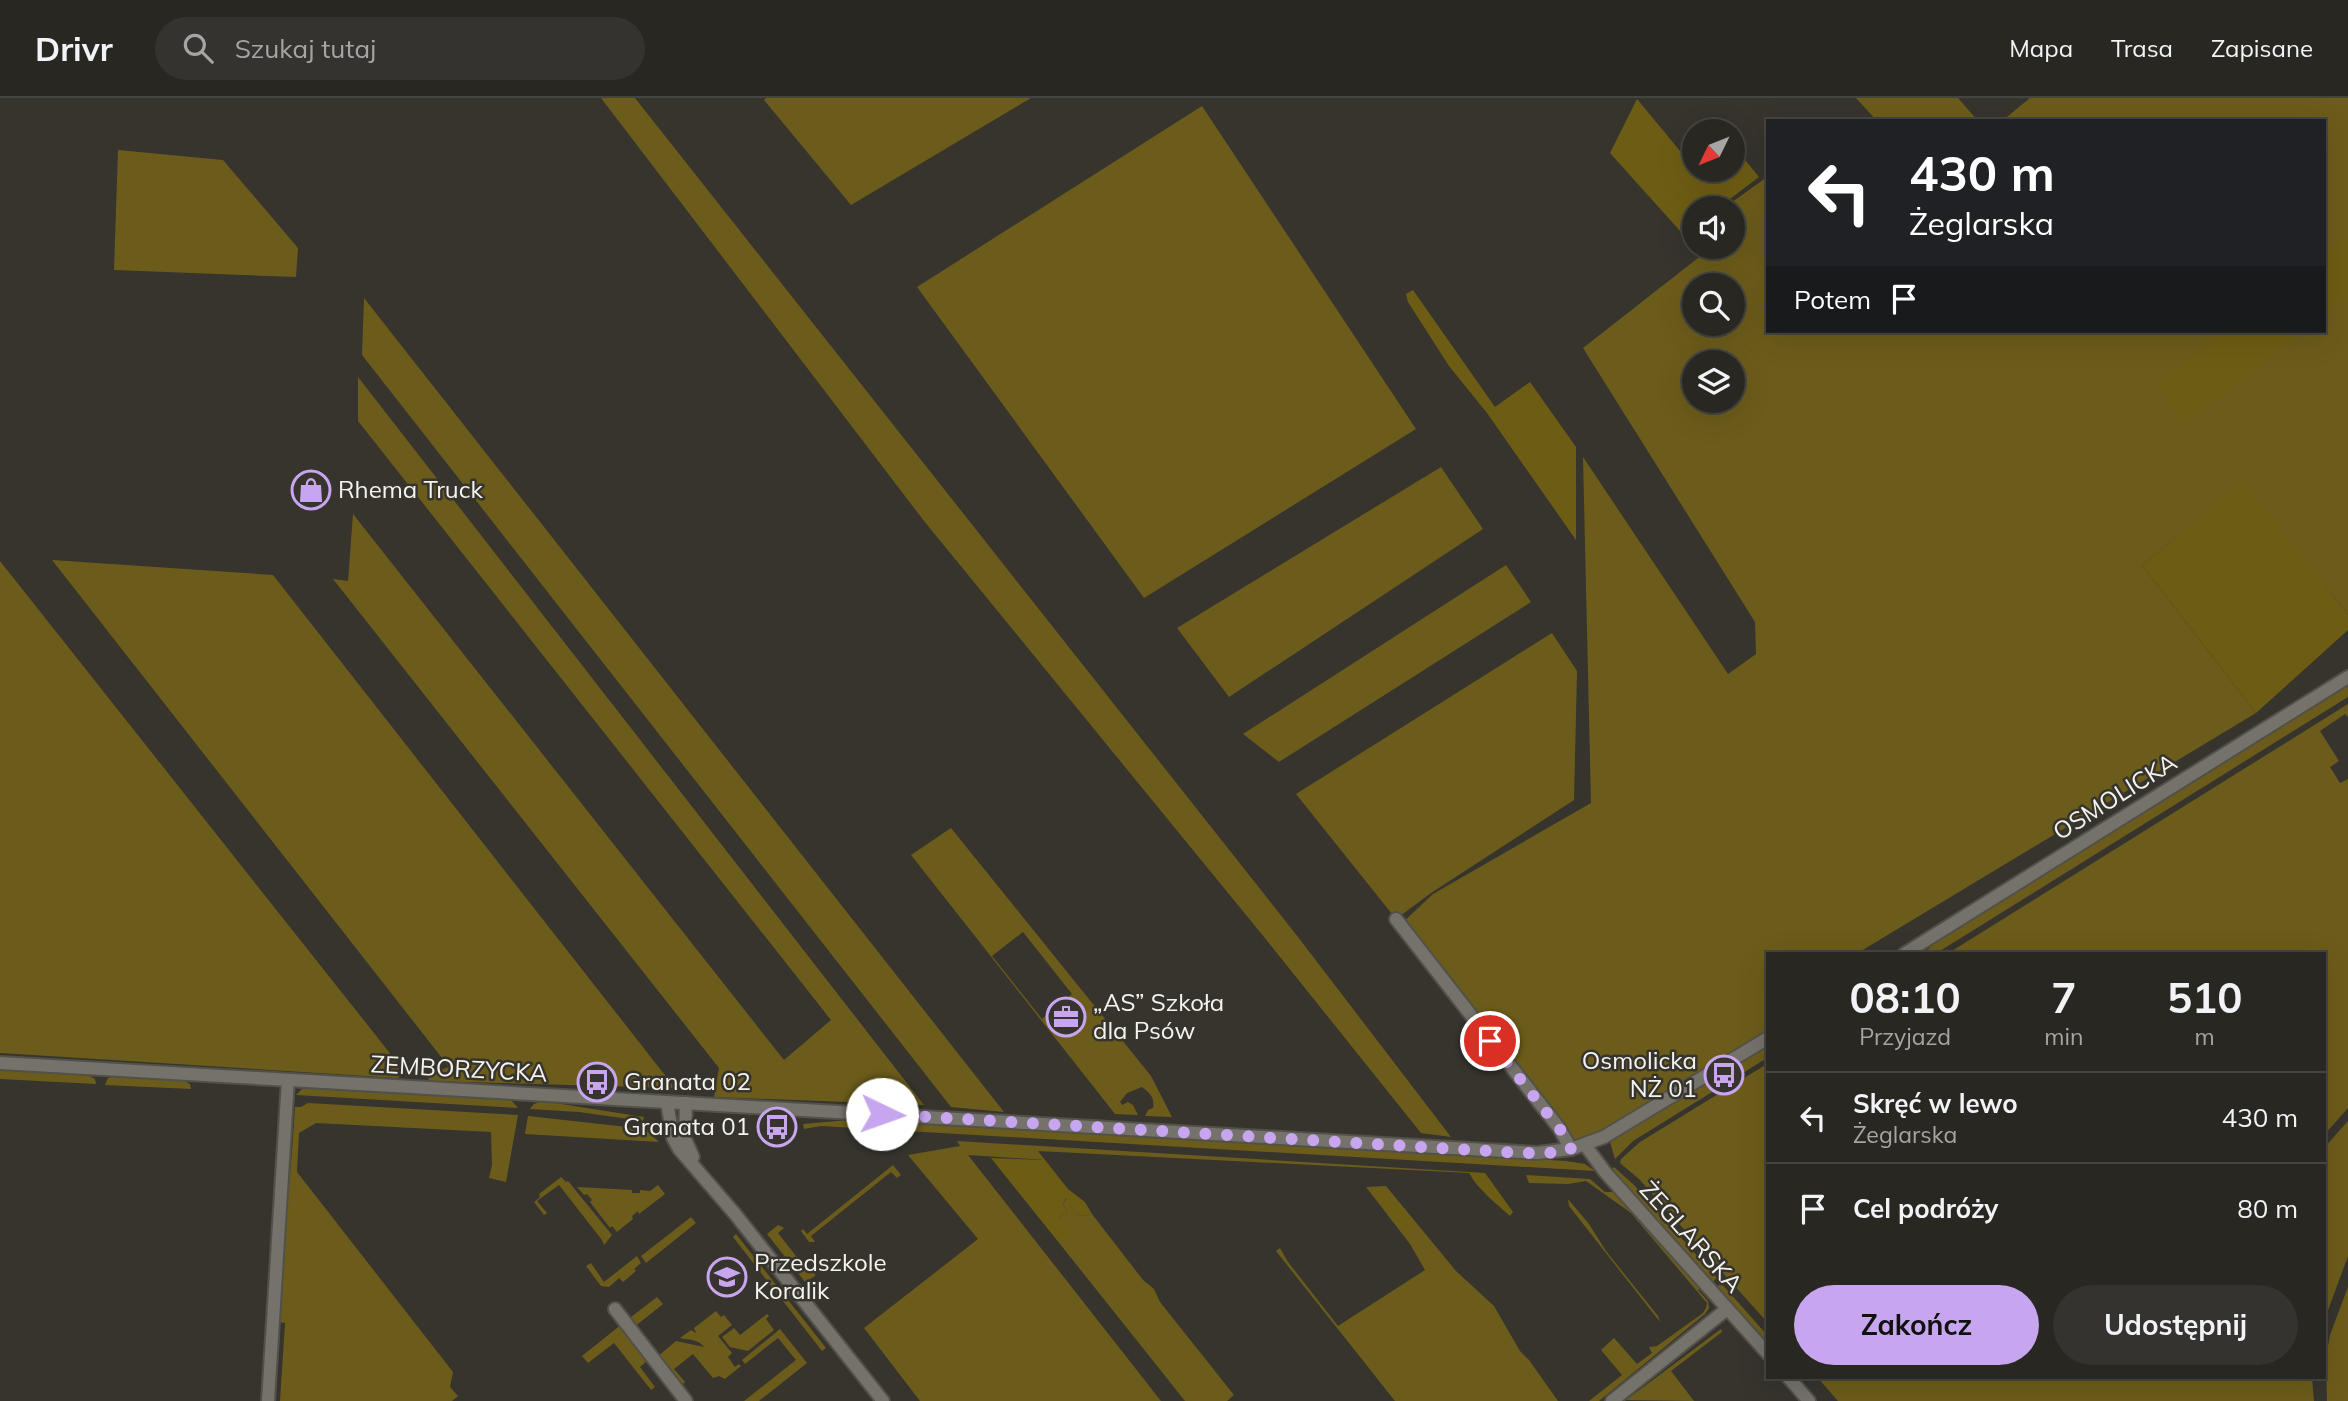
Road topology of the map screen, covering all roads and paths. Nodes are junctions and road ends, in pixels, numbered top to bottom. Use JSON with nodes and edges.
{"nodes":[{"id":1,"x":2348,"y":677,"type":"edge"},
{"id":2,"x":1396,"y":919,"type":"dead end"},
{"id":3,"x":1906,"y":952,"type":"edge"},
{"id":4,"x":1766,"y":1039,"type":"edge"},
{"id":5,"x":0,"y":1063,"type":"edge"},
{"id":6,"x":288,"y":1080,"type":"junction"},
{"id":7,"x":667,"y":1102,"type":"junction"},
{"id":8,"x":686,"y":1103,"type":"junction"},
{"id":9,"x":1585,"y":1145,"type":"junction"},
{"id":10,"x":1571,"y":1149,"type":"junction"},
{"id":11,"x":698,"y":1170,"type":"junction"},
{"id":12,"x":615,"y":1309,"type":"dead end"},
{"id":13,"x":1727,"y":1309,"type":"junction"},
{"id":14,"x":1766,"y":1352,"type":"edge"},
{"id":15,"x":1790,"y":1379,"type":"edge"},
{"id":16,"x":268,"y":1401,"type":"edge"},
{"id":17,"x":686,"y":1401,"type":"edge"},
{"id":18,"x":883,"y":1401,"type":"edge"},
{"id":19,"x":1612,"y":1401,"type":"edge"},
{"id":20,"x":1809,"y":1401,"type":"edge"}],
"edges":[{"from":1,"to":3,"type":"street","name":"OSMOLICKA"},
{"from":2,"to":10,"type":"street"},
{"from":4,"to":9,"type":"street"},
{"from":5,"to":6,"type":"street","name":"ZEMBORZYCKA"},
{"from":6,"to":7,"type":"street","name":"ZEMBORZYCKA"},
{"from":6,"to":16,"type":"street"},
{"from":7,"to":8,"type":"street","name":"ZEMBORZYCKA"},
{"from":7,"to":11,"type":"street"},
{"from":8,"to":10,"type":"street","name":"ZEMBORZYCKA"},
{"from":8,"to":11,"type":"street"},
{"from":9,"to":10,"type":"street","name":"ZEMBORZYCKA"},
{"from":9,"to":13,"type":"street","name":"ŻEGLARSKA"},
{"from":11,"to":18,"type":"street"},
{"from":12,"to":17,"type":"street"},
{"from":13,"to":14,"type":"street","name":"ŻEGLARSKA"},
{"from":13,"to":19,"type":"street"},
{"from":15,"to":20,"type":"street"}]}
